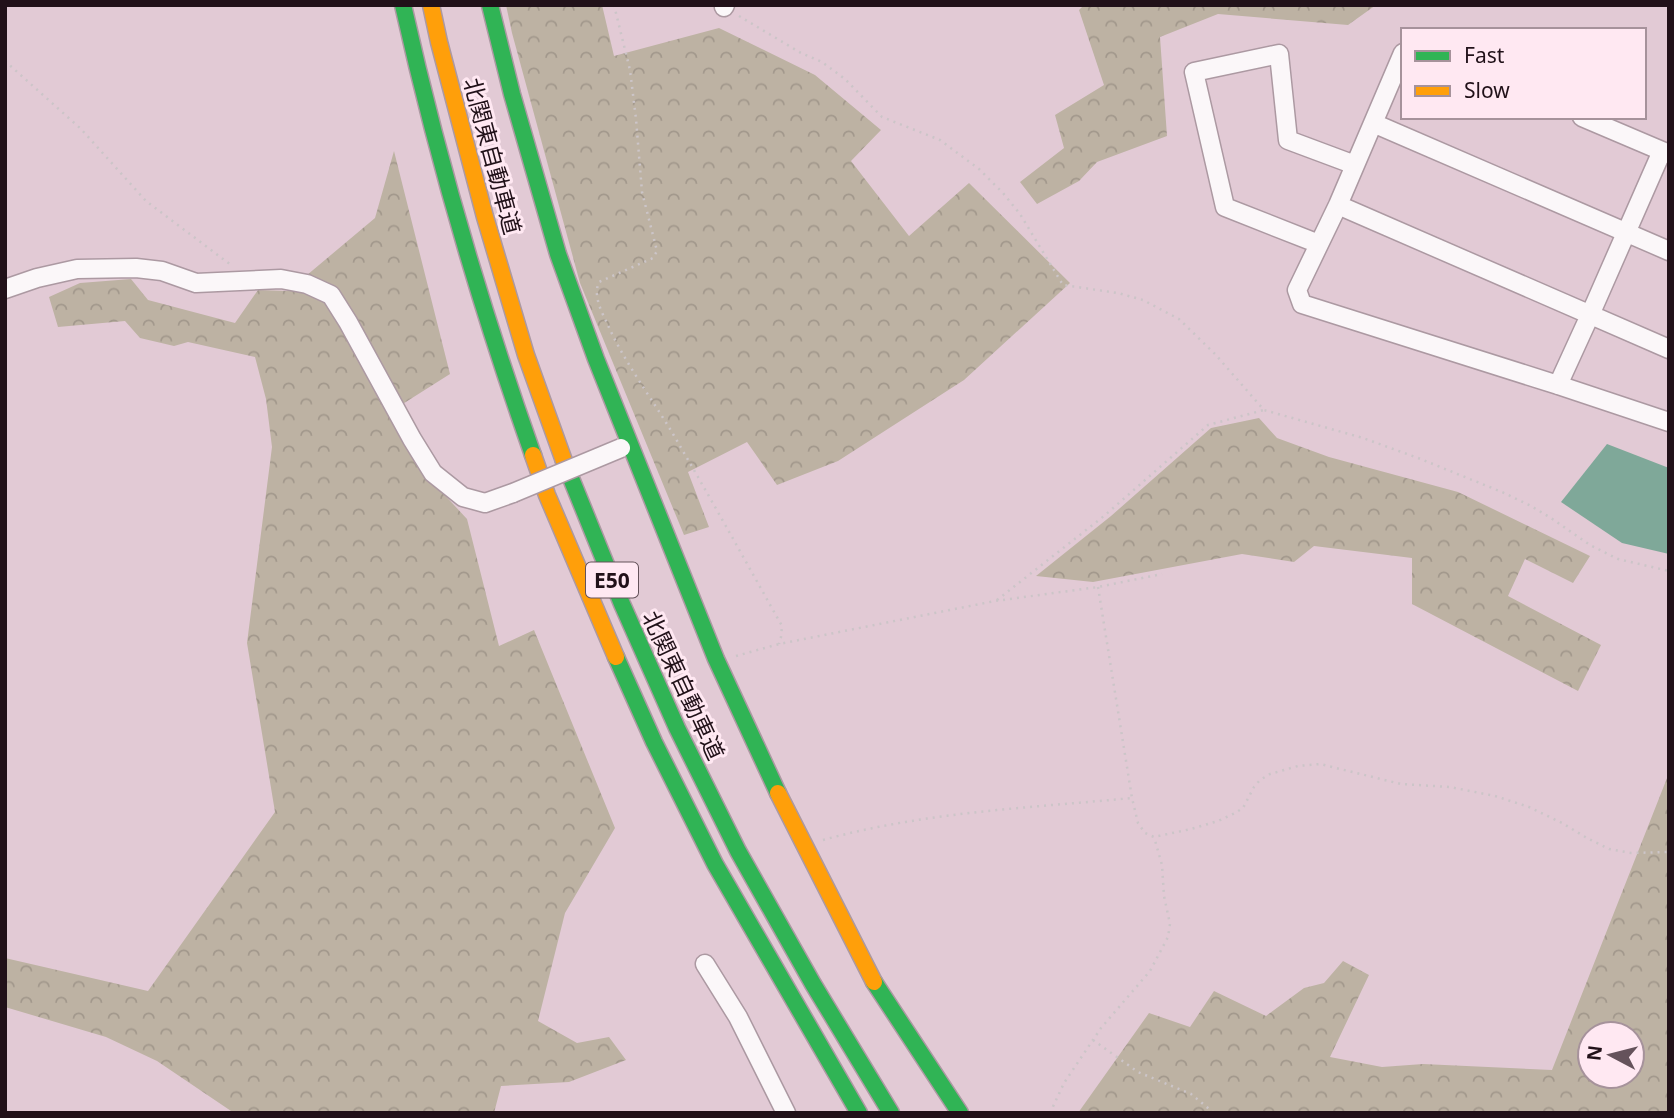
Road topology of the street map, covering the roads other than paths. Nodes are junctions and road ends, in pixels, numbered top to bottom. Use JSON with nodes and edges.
{"nodes":[{"id":1,"x":403,"y":5,"type":"edge"},
{"id":2,"x":431,"y":5,"type":"edge"},
{"id":3,"x":490,"y":5,"type":"edge"},
{"id":4,"x":1401,"y":58,"type":"edge"},
{"id":5,"x":1587,"y":119,"type":"edge"},
{"id":6,"x":1373,"y":123,"type":"junction"},
{"id":7,"x":1665,"y":153,"type":"edge"},
{"id":8,"x":1355,"y":165,"type":"junction"},
{"id":9,"x":1338,"y":205,"type":"junction"},
{"id":10,"x":1626,"y":232,"type":"junction"},
{"id":11,"x":1319,"y":244,"type":"junction"},
{"id":12,"x":1669,"y":251,"type":"edge"},
{"id":13,"x":5,"y":289,"type":"edge"},
{"id":14,"x":1590,"y":315,"type":"junction"},
{"id":15,"x":1669,"y":348,"type":"edge"},
{"id":16,"x":1558,"y":385,"type":"junction"},
{"id":17,"x":1669,"y":422,"type":"edge"},
{"id":18,"x":626,"y":446,"type":"junction"},
{"id":19,"x":705,"y":964,"type":"dead end"},
{"id":20,"x":786,"y":1113,"type":"edge"},
{"id":21,"x":859,"y":1113,"type":"edge"},
{"id":22,"x":891,"y":1113,"type":"edge"},
{"id":23,"x":960,"y":1113,"type":"edge"}],
"edges":[{"from":1,"to":21,"type":"main road","number":"E50"},
{"from":2,"to":22,"type":"main road","name":"北関東自動車道","number":"E50"},
{"from":3,"to":18,"type":"main road"},
{"from":4,"to":6,"type":"street"},
{"from":5,"to":7,"type":"street"},
{"from":6,"to":8,"type":"street"},
{"from":6,"to":10,"type":"street"},
{"from":7,"to":10,"type":"street"},
{"from":8,"to":9,"type":"street"},
{"from":8,"to":11,"type":"street"},
{"from":9,"to":11,"type":"street"},
{"from":9,"to":14,"type":"street"},
{"from":10,"to":12,"type":"street"},
{"from":10,"to":14,"type":"street"},
{"from":11,"to":16,"type":"street"},
{"from":13,"to":18,"type":"street","bridge":true},
{"from":14,"to":15,"type":"street"},
{"from":14,"to":16,"type":"street"},
{"from":16,"to":17,"type":"street"},
{"from":18,"to":23,"type":"main road"},
{"from":19,"to":20,"type":"street"}]}
